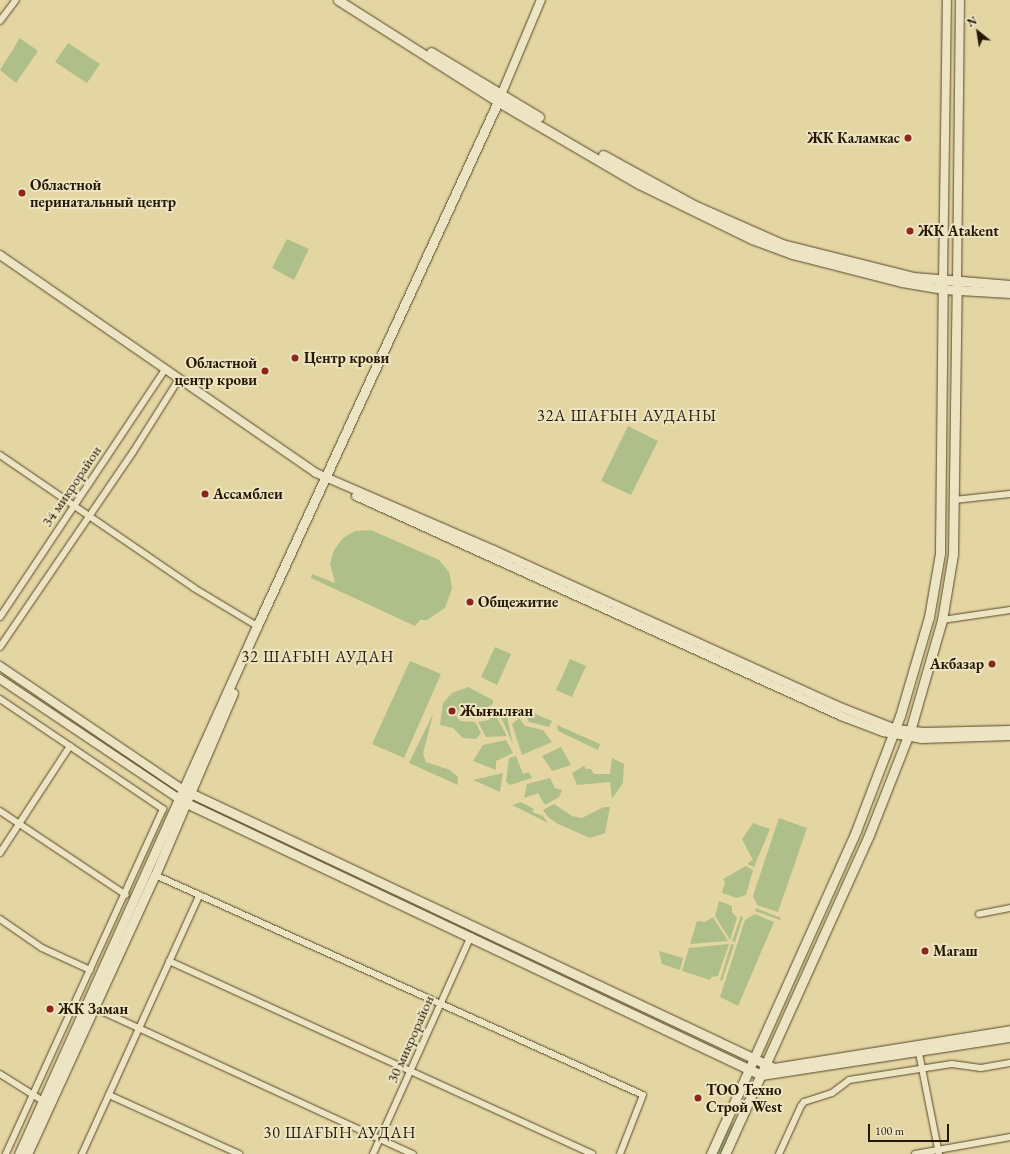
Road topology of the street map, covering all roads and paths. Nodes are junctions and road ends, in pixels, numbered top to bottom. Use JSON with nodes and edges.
{"nodes":[{"id":1,"x":16,"y":0,"type":"edge"},
{"id":2,"x":338,"y":0,"type":"edge"},
{"id":3,"x":350,"y":0,"type":"edge"},
{"id":4,"x":540,"y":0,"type":"edge"},
{"id":5,"x":947,"y":0,"type":"edge"},
{"id":6,"x":960,"y":0,"type":"edge"},
{"id":7,"x":946,"y":16,"type":"junction"},
{"id":8,"x":960,"y":16,"type":"junction"},
{"id":9,"x":0,"y":21,"type":"edge"},
{"id":10,"x":501,"y":99,"type":"junction"},
{"id":11,"x":0,"y":254,"type":"edge"},
{"id":12,"x":943,"y":285,"type":"junction"},
{"id":13,"x":1010,"y":285,"type":"edge"},
{"id":14,"x":957,"y":286,"type":"junction"},
{"id":15,"x":1010,"y":293,"type":"edge"},
{"id":16,"x":165,"y":370,"type":"junction"},
{"id":17,"x":179,"y":379,"type":"junction"},
{"id":18,"x":0,"y":455,"type":"edge"},
{"id":19,"x":324,"y":478,"type":"junction"},
{"id":20,"x":1010,"y":494,"type":"edge"},
{"id":21,"x":954,"y":500,"type":"junction"},
{"id":22,"x":74,"y":505,"type":"junction"},
{"id":23,"x":89,"y":515,"type":"junction"},
{"id":24,"x":1010,"y":610,"type":"edge"},
{"id":25,"x":0,"y":617,"type":"edge"},
{"id":26,"x":929,"y":617,"type":"junction"},
{"id":27,"x":942,"y":620,"type":"junction"},
{"id":28,"x":257,"y":626,"type":"junction"},
{"id":29,"x":0,"y":647,"type":"edge"},
{"id":30,"x":0,"y":666,"type":"edge"},
{"id":31,"x":0,"y":679,"type":"edge"},
{"id":32,"x":0,"y":699,"type":"edge"},
{"id":33,"x":1010,"y":730,"type":"edge"},
{"id":34,"x":895,"y":732,"type":"junction"},
{"id":35,"x":908,"y":734,"type":"junction"},
{"id":36,"x":1010,"y":736,"type":"edge"},
{"id":37,"x":70,"y":746,"type":"junction"},
{"id":38,"x":187,"y":792,"type":"junction"},
{"id":39,"x":182,"y":801,"type":"junction"},
{"id":40,"x":0,"y":811,"type":"edge"},
{"id":41,"x":19,"y":824,"type":"junction"},
{"id":42,"x":155,"y":829,"type":"junction"},
{"id":43,"x":163,"y":833,"type":"junction"},
{"id":44,"x":0,"y":853,"type":"edge"},
{"id":45,"x":155,"y":874,"type":"junction"},
{"id":46,"x":126,"y":895,"type":"junction"},
{"id":47,"x":199,"y":896,"type":"junction"},
{"id":48,"x":1010,"y":908,"type":"edge"},
{"id":49,"x":979,"y":914,"type":"dead end"},
{"id":50,"x":0,"y":919,"type":"edge"},
{"id":51,"x":471,"y":936,"type":"junction"},
{"id":52,"x":169,"y":962,"type":"junction"},
{"id":53,"x":90,"y":970,"type":"junction"},
{"id":54,"x":440,"y":1004,"type":"junction"},
{"id":55,"x":95,"y":1008,"type":"junction"},
{"id":56,"x":139,"y":1028,"type":"junction"},
{"id":57,"x":1010,"y":1030,"type":"edge"},
{"id":58,"x":1010,"y":1037,"type":"edge"},
{"id":59,"x":919,"y":1049,"type":"junction"},
{"id":60,"x":753,"y":1059,"type":"junction"},
{"id":61,"x":1010,"y":1064,"type":"edge"},
{"id":62,"x":766,"y":1065,"type":"junction"},
{"id":63,"x":923,"y":1069,"type":"junction"},
{"id":64,"x":748,"y":1070,"type":"junction"},
{"id":65,"x":411,"y":1071,"type":"junction"},
{"id":66,"x":0,"y":1074,"type":"edge"},
{"id":67,"x":761,"y":1075,"type":"junction"},
{"id":68,"x":108,"y":1095,"type":"junction"},
{"id":69,"x":32,"y":1096,"type":"junction"},
{"id":70,"x":43,"y":1101,"type":"junction"},
{"id":71,"x":728,"y":1116,"type":"junction"},
{"id":72,"x":740,"y":1121,"type":"junction"},
{"id":73,"x":380,"y":1138,"type":"junction"},
{"id":74,"x":1010,"y":1138,"type":"edge"},
{"id":75,"x":939,"y":1152,"type":"edge"},
{"id":76,"x":6,"y":1154,"type":"edge"},
{"id":77,"x":19,"y":1154,"type":"edge"},
{"id":78,"x":27,"y":1154,"type":"edge"},
{"id":79,"x":82,"y":1154,"type":"edge"},
{"id":80,"x":239,"y":1154,"type":"edge"},
{"id":81,"x":373,"y":1154,"type":"edge"},
{"id":82,"x":413,"y":1154,"type":"edge"},
{"id":83,"x":592,"y":1154,"type":"edge"},
{"id":84,"x":620,"y":1154,"type":"edge"},
{"id":85,"x":711,"y":1154,"type":"edge"},
{"id":86,"x":725,"y":1154,"type":"edge"},
{"id":87,"x":779,"y":1154,"type":"edge"},
{"id":88,"x":914,"y":1154,"type":"edge"}],
"edges":[{"from":1,"to":9,"type":"street"},
{"from":2,"to":10,"type":"main road"},
{"from":3,"to":10,"type":"main road"},
{"from":4,"to":10,"type":"street"},
{"from":5,"to":7,"type":"street"},
{"from":6,"to":8,"type":"street"},
{"from":7,"to":8,"type":"street"},
{"from":7,"to":12,"type":"street"},
{"from":8,"to":14,"type":"street"},
{"from":10,"to":12,"type":"main road"},
{"from":10,"to":19,"type":"main road"},
{"from":11,"to":16,"type":"street"},
{"from":12,"to":14,"type":"main road"},
{"from":12,"to":26,"type":"main road"},
{"from":13,"to":14,"type":"main road"},
{"from":14,"to":15,"type":"main road"},
{"from":14,"to":21,"type":"main road"},
{"from":16,"to":17,"type":"street"},
{"from":16,"to":22,"type":"street","name":"34 микрорайон"},
{"from":17,"to":19,"type":"street"},
{"from":17,"to":23,"type":"street"},
{"from":18,"to":22,"type":"street"},
{"from":19,"to":28,"type":"main road"},
{"from":19,"to":34,"type":"street"},
{"from":19,"to":38,"type":"main road"},
{"from":20,"to":21,"type":"street"},
{"from":21,"to":27,"type":"main road"},
{"from":22,"to":23,"type":"street"},
{"from":22,"to":25,"type":"street","name":"34 микрорайон"},
{"from":23,"to":28,"type":"street"},
{"from":23,"to":29,"type":"street"},
{"from":24,"to":27,"type":"street"},
{"from":26,"to":27,"type":"main road"},
{"from":26,"to":34,"type":"main road"},
{"from":27,"to":35,"type":"main road"},
{"from":28,"to":38,"type":"main road"},
{"from":30,"to":38,"type":"street"},
{"from":31,"to":39,"type":"street"},
{"from":32,"to":37,"type":"street"},
{"from":33,"to":35,"type":"street"},
{"from":34,"to":35,"type":"street"},
{"from":34,"to":60,"type":"main road"},
{"from":35,"to":36,"type":"street"},
{"from":35,"to":62,"type":"main road"},
{"from":37,"to":41,"type":"street"},
{"from":37,"to":42,"type":"street"},
{"from":38,"to":39,"type":"main road"},
{"from":38,"to":60,"type":"main road"},
{"from":39,"to":43,"type":"main road"},
{"from":39,"to":45,"type":"main road"},
{"from":39,"to":51,"type":"main road"},
{"from":40,"to":41,"type":"street"},
{"from":41,"to":44,"type":"street"},
{"from":41,"to":46,"type":"street"},
{"from":42,"to":43,"type":"street"},
{"from":42,"to":46,"type":"street"},
{"from":43,"to":70,"type":"main road"},
{"from":45,"to":47,"type":"street"},
{"from":45,"to":55,"type":"main road"},
{"from":46,"to":53,"type":"street"},
{"from":47,"to":52,"type":"street"},
{"from":47,"to":54,"type":"street"},
{"from":48,"to":49,"type":"street"},
{"from":50,"to":53,"type":"street"},
{"from":51,"to":54,"type":"street","name":"30 микрорайон"},
{"from":51,"to":64,"type":"main road"},
{"from":52,"to":56,"type":"street"},
{"from":52,"to":65,"type":"street"},
{"from":53,"to":69,"type":"street"},
{"from":54,"to":65,"type":"street","name":"30 микрорайон"},
{"from":54,"to":84,"type":"street"},
{"from":55,"to":56,"type":"street"},
{"from":55,"to":78,"type":"main road"},
{"from":56,"to":68,"type":"street"},
{"from":56,"to":73,"type":"street"},
{"from":57,"to":59,"type":"main road"},
{"from":58,"to":59,"type":"main road"},
{"from":59,"to":62,"type":"main road"},
{"from":59,"to":63,"type":"street"},
{"from":59,"to":67,"type":"main road"},
{"from":60,"to":62,"type":"main road"},
{"from":60,"to":64,"type":"main road"},
{"from":61,"to":63,"type":"street"},
{"from":62,"to":67,"type":"main road"},
{"from":63,"to":75,"type":"street"},
{"from":63,"to":87,"type":"street"},
{"from":64,"to":67,"type":"main road"},
{"from":64,"to":71,"type":"main road"},
{"from":65,"to":73,"type":"street","name":"30 микрорайон"},
{"from":65,"to":83,"type":"street"},
{"from":66,"to":69,"type":"street"},
{"from":67,"to":72,"type":"main road"},
{"from":68,"to":79,"type":"street"},
{"from":68,"to":80,"type":"street"},
{"from":69,"to":70,"type":"street"},
{"from":69,"to":76,"type":"street"},
{"from":70,"to":77,"type":"main road"},
{"from":71,"to":72,"type":"main road"},
{"from":71,"to":85,"type":"main road"},
{"from":72,"to":86,"type":"main road"},
{"from":73,"to":81,"type":"street","name":"30 микрорайон"},
{"from":73,"to":82,"type":"street"},
{"from":74,"to":75,"type":"street"},
{"from":75,"to":88,"type":"street"}]}
